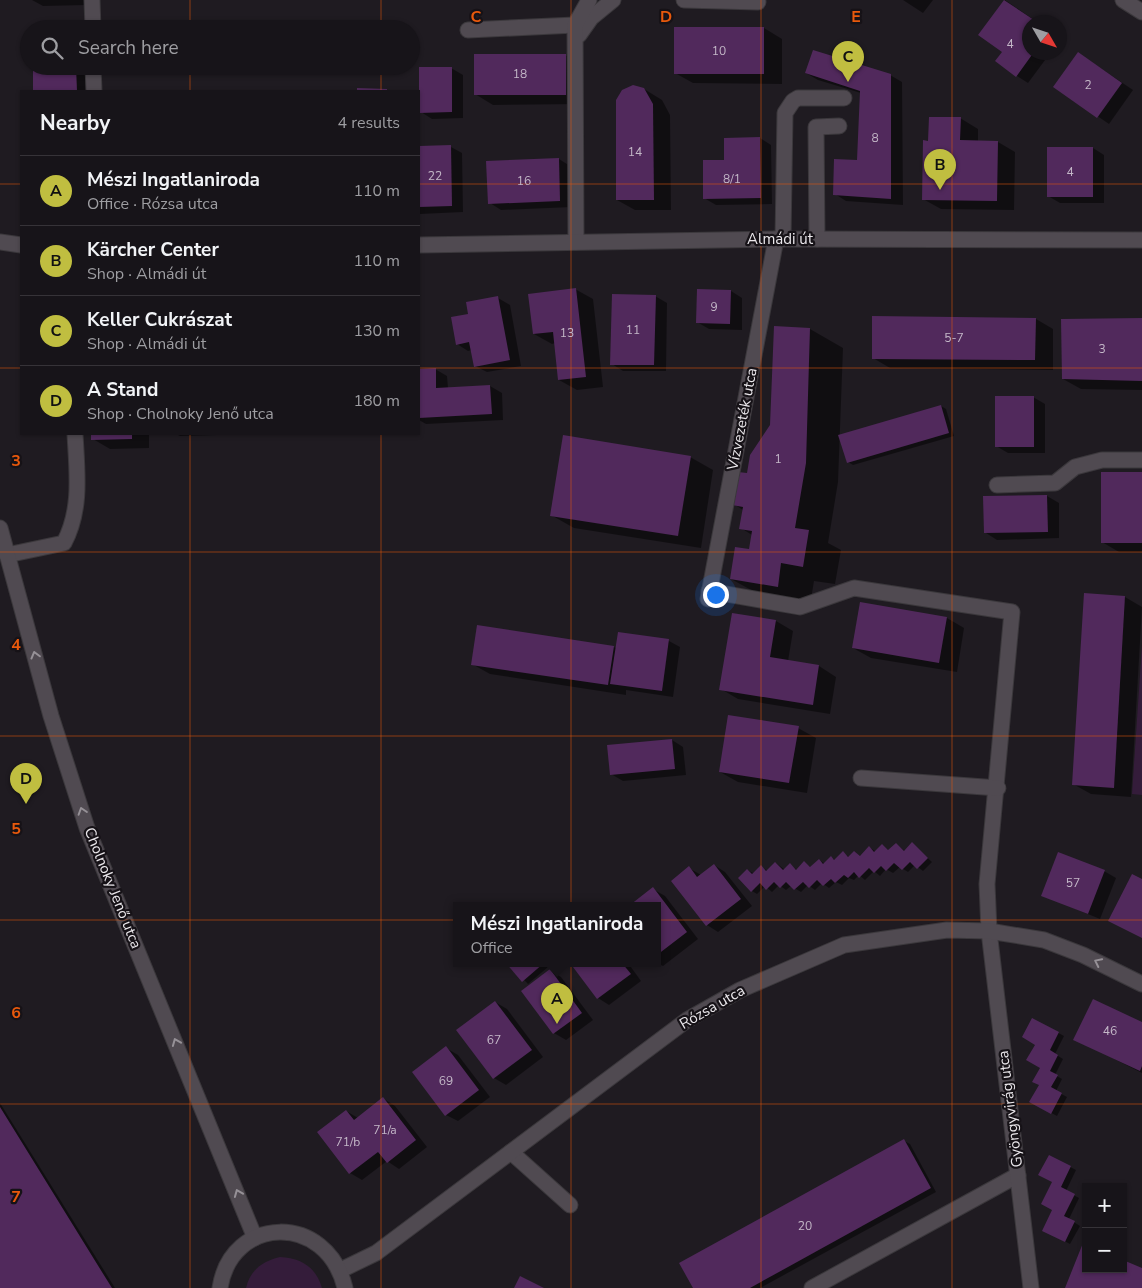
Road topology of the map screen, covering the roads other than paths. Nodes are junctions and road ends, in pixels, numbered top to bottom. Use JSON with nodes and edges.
{"nodes":[{"id":1,"x":92,"y":0,"type":"edge"},
{"id":2,"x":589,"y":0,"type":"edge"},
{"id":3,"x":612,"y":0,"type":"edge"},
{"id":4,"x":684,"y":0,"type":"edge"},
{"id":5,"x":1123,"y":0,"type":"edge"},
{"id":6,"x":758,"y":2,"type":"dead end"},
{"id":7,"x":1142,"y":12,"type":"edge"},
{"id":8,"x":93,"y":20,"type":"edge"},
{"id":9,"x":468,"y":30,"type":"dead end"},
{"id":10,"x":576,"y":33,"type":"junction"},
{"id":11,"x":94,"y":75,"type":"edge"},
{"id":12,"x":94,"y":90,"type":"edge"},
{"id":13,"x":844,"y":98,"type":"dead end"},
{"id":14,"x":839,"y":126,"type":"dead end"},
{"id":15,"x":780,"y":239,"type":"junction"},
{"id":16,"x":817,"y":239,"type":"junction"},
{"id":17,"x":1142,"y":240,"type":"edge"},
{"id":18,"x":0,"y":242,"type":"edge"},
{"id":19,"x":576,"y":242,"type":"junction"},
{"id":20,"x":20,"y":245,"type":"edge"},
{"id":21,"x":420,"y":245,"type":"edge"},
{"id":22,"x":75,"y":435,"type":"edge"},
{"id":23,"x":1142,"y":460,"type":"edge"},
{"id":24,"x":997,"y":485,"type":"dead end"},
{"id":25,"x":0,"y":528,"type":"edge"},
{"id":26,"x":7,"y":555,"type":"junction"},
{"id":27,"x":709,"y":595,"type":"joint"},
{"id":28,"x":861,"y":778,"type":"dead end"},
{"id":29,"x":998,"y":788,"type":"junction"},
{"id":30,"x":989,"y":931,"type":"junction"},
{"id":31,"x":1142,"y":984,"type":"edge"},
{"id":32,"x":511,"y":1152,"type":"junction"},
{"id":33,"x":1018,"y":1175,"type":"junction"},
{"id":34,"x":570,"y":1205,"type":"dead end"},
{"id":35,"x":255,"y":1238,"type":"junction"},
{"id":36,"x":340,"y":1270,"type":"junction"},
{"id":37,"x":220,"y":1288,"type":"edge"},
{"id":38,"x":345,"y":1288,"type":"edge"},
{"id":39,"x":812,"y":1288,"type":"edge"},
{"id":40,"x":1031,"y":1288,"type":"edge"}],
"edges":[{"from":1,"to":8,"type":"street"},
{"from":2,"to":10,"type":"street"},
{"from":3,"to":10,"type":"street"},
{"from":4,"to":6,"type":"street"},
{"from":5,"to":7,"type":"street"},
{"from":9,"to":10,"type":"street"},
{"from":10,"to":19,"type":"street"},
{"from":11,"to":12,"type":"street"},
{"from":13,"to":15,"type":"street","name":"Vízvezeték utca"},
{"from":14,"to":16,"type":"street"},
{"from":15,"to":16,"type":"street","name":"Almádi út"},
{"from":15,"to":19,"type":"street","name":"Almádi út"},
{"from":15,"to":27,"type":"street","name":"Vízvezeték utca"},
{"from":16,"to":17,"type":"street","name":"Almádi út"},
{"from":18,"to":20,"type":"street"},
{"from":19,"to":21,"type":"street","name":"Almádi út"},
{"from":22,"to":26,"type":"street"},
{"from":23,"to":24,"type":"street"},
{"from":25,"to":26,"type":"street","name":"Cholnoky Jenő utca"},
{"from":35,"to":26,"type":"street","name":"Cholnoky Jenő utca","one_way":true},
{"from":27,"to":29,"type":"street","name":"Gyöngyvirág utca"},
{"from":28,"to":29,"type":"street"},
{"from":29,"to":30,"type":"street","name":"Gyöngyvirág utca"},
{"from":31,"to":30,"type":"street","name":"Rózsa utca","one_way":true},
{"from":30,"to":32,"type":"street","name":"Rózsa utca"},
{"from":30,"to":33,"type":"street","name":"Gyöngyvirág utca"},
{"from":32,"to":34,"type":"street"},
{"from":32,"to":36,"type":"street","name":"Rózsa utca"},
{"from":33,"to":39,"type":"street"},
{"from":33,"to":40,"type":"street","name":"Gyöngyvirág utca"},
{"from":35,"to":36,"type":"street"},
{"from":35,"to":37,"type":"street"},
{"from":36,"to":38,"type":"street"}]}
